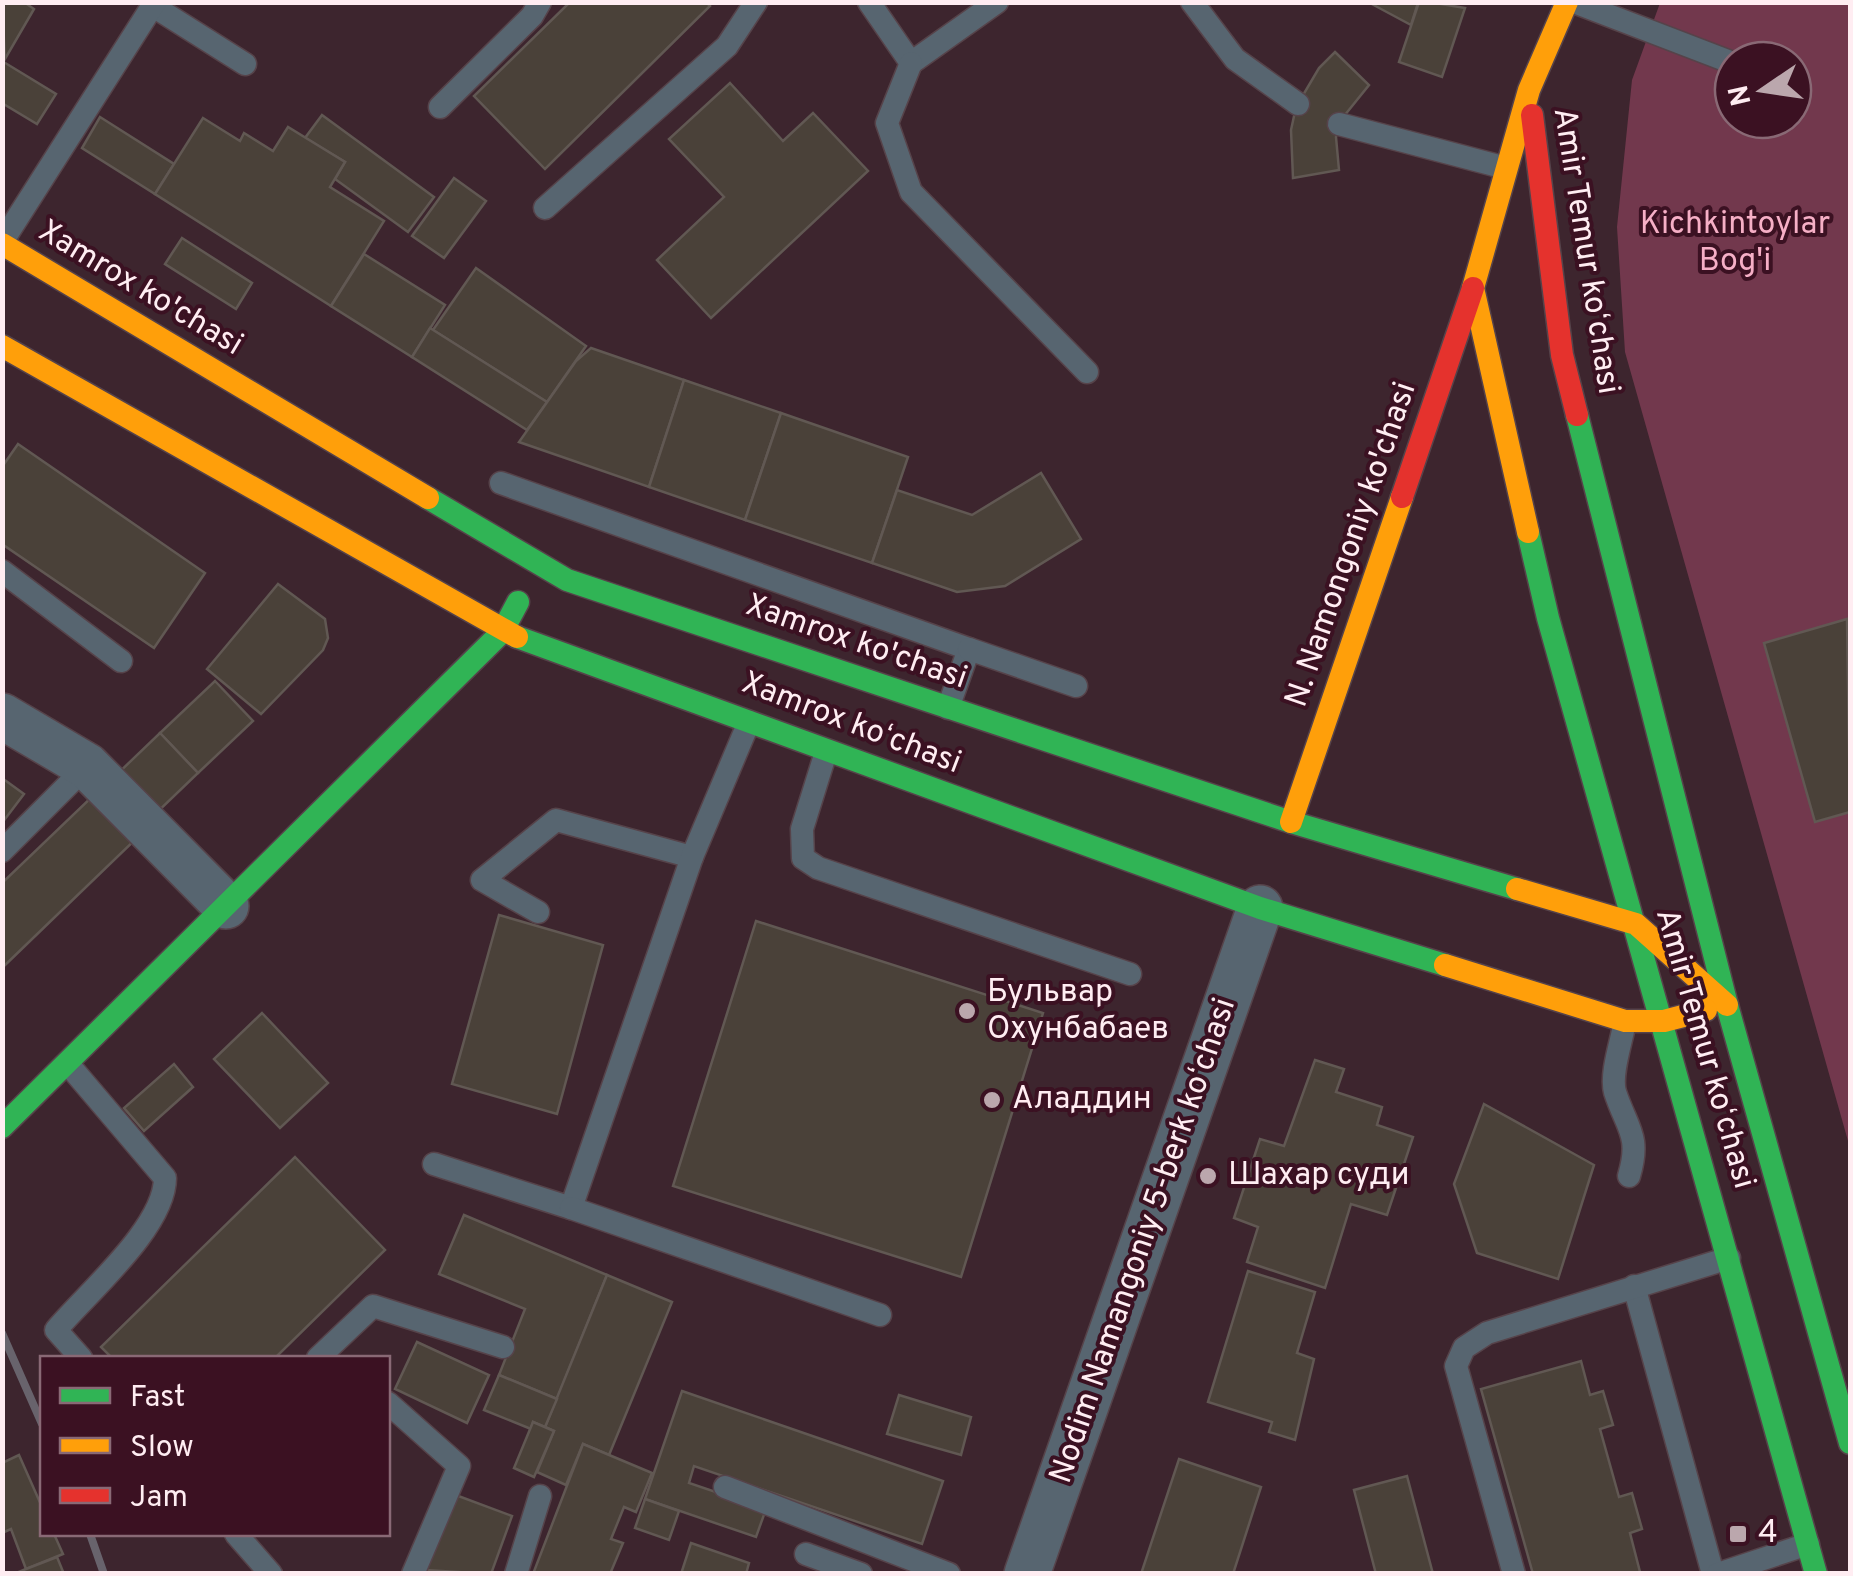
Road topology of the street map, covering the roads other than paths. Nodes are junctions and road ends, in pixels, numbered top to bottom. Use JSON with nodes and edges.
{"nodes":[{"id":1,"x":540,"y":2,"type":"edge"},
{"id":2,"x":756,"y":2,"type":"edge"},
{"id":3,"x":869,"y":2,"type":"edge"},
{"id":4,"x":997,"y":2,"type":"edge"},
{"id":5,"x":1192,"y":2,"type":"edge"},
{"id":6,"x":1571,"y":2,"type":"edge"},
{"id":7,"x":154,"y":4,"type":"edge"},
{"id":8,"x":1713,"y":55,"type":"edge"},
{"id":9,"x":911,"y":63,"type":"junction"},
{"id":10,"x":245,"y":64,"type":"dead end"},
{"id":11,"x":1528,"y":90,"type":"junction"},
{"id":12,"x":1298,"y":104,"type":"dead end"},
{"id":13,"x":440,"y":107,"type":"dead end"},
{"id":14,"x":1339,"y":124,"type":"dead end"},
{"id":15,"x":1506,"y":168,"type":"junction"},
{"id":16,"x":545,"y":208,"type":"dead end"},
{"id":17,"x":2,"y":243,"type":"edge"},
{"id":18,"x":1473,"y":288,"type":"junction"},
{"id":19,"x":3,"y":349,"type":"edge"},
{"id":20,"x":1087,"y":372,"type":"dead end"},
{"id":21,"x":501,"y":482,"type":"dead end"},
{"id":22,"x":540,"y":564,"type":"junction"},
{"id":23,"x":2,"y":570,"type":"edge"},
{"id":24,"x":502,"y":632,"type":"junction"},
{"id":25,"x":969,"y":648,"type":"junction"},
{"id":26,"x":121,"y":660,"type":"dead end"},
{"id":27,"x":1076,"y":686,"type":"dead end"},
{"id":28,"x":948,"y":708,"type":"junction"},
{"id":29,"x":2,"y":716,"type":"edge"},
{"id":30,"x":750,"y":719,"type":"junction"},
{"id":31,"x":826,"y":752,"type":"junction"},
{"id":32,"x":87,"y":766,"type":"junction"},
{"id":33,"x":1290,"y":822,"type":"junction"},
{"id":34,"x":2,"y":850,"type":"edge"},
{"id":35,"x":692,"y":857,"type":"junction"},
{"id":36,"x":226,"y":906,"type":"junction"},
{"id":37,"x":1260,"y":908,"type":"junction"},
{"id":38,"x":538,"y":912,"type":"dead end"},
{"id":39,"x":1636,"y":924,"type":"junction"},
{"id":40,"x":1130,"y":974,"type":"dead end"},
{"id":41,"x":1728,"y":1004,"type":"junction"},
{"id":42,"x":1625,"y":1021,"type":"junction"},
{"id":43,"x":1664,"y":1021,"type":"junction"},
{"id":44,"x":68,"y":1064,"type":"junction"},
{"id":45,"x":2,"y":1127,"type":"edge"},
{"id":46,"x":434,"y":1164,"type":"dead end"},
{"id":47,"x":1628,"y":1176,"type":"dead end"},
{"id":48,"x":571,"y":1208,"type":"junction"},
{"id":49,"x":1729,"y":1258,"type":"junction"},
{"id":50,"x":1634,"y":1286,"type":"junction"},
{"id":51,"x":880,"y":1315,"type":"dead end"},
{"id":52,"x":503,"y":1347,"type":"dead end"},
{"id":53,"x":79,"y":1356,"type":"edge"},
{"id":54,"x":327,"y":1356,"type":"edge"},
{"id":55,"x":390,"y":1405,"type":"edge"},
{"id":56,"x":1850,"y":1443,"type":"edge"},
{"id":57,"x":726,"y":1487,"type":"dead end"},
{"id":58,"x":540,"y":1496,"type":"dead end"},
{"id":59,"x":238,"y":1536,"type":"edge"},
{"id":60,"x":1808,"y":1544,"type":"junction"},
{"id":61,"x":806,"y":1554,"type":"dead end"},
{"id":62,"x":271,"y":1574,"type":"edge"},
{"id":63,"x":414,"y":1574,"type":"edge"},
{"id":64,"x":516,"y":1574,"type":"edge"},
{"id":65,"x":861,"y":1574,"type":"edge"},
{"id":66,"x":949,"y":1574,"type":"edge"},
{"id":67,"x":1027,"y":1574,"type":"edge"},
{"id":68,"x":1514,"y":1574,"type":"edge"},
{"id":69,"x":1715,"y":1574,"type":"edge"},
{"id":70,"x":1816,"y":1574,"type":"edge"}],
"edges":[{"from":1,"to":13,"type":"lane"},
{"from":2,"to":16,"type":"lane"},
{"from":3,"to":9,"type":"lane"},
{"from":4,"to":9,"type":"lane"},
{"from":5,"to":12,"type":"lane"},
{"from":6,"to":8,"type":"lane"},
{"from":6,"to":11,"type":"main road"},
{"from":7,"to":10,"type":"lane"},
{"from":7,"to":17,"type":"lane"},
{"from":9,"to":20,"type":"lane"},
{"from":11,"to":15,"type":"main road","name":"Amir Temur koʻchasi"},
{"from":11,"to":41,"type":"main road","name":"Amir Temur koʻchasi"},
{"from":14,"to":15,"type":"lane"},
{"from":15,"to":18,"type":"main road","name":"Amir Temur koʻchasi"},
{"from":17,"to":22,"type":"main road","name":"Xamrox ko'chasi"},
{"from":18,"to":33,"type":"main road","name":"N. Namongoniy ko'chasi"},
{"from":18,"to":39,"type":"main road","name":"Amir Temur koʻchasi"},
{"from":19,"to":24,"type":"main road","name":"Xamrox koʻchasi"},
{"from":21,"to":25,"type":"lane"},
{"from":22,"to":24,"type":"main road"},
{"from":22,"to":28,"type":"main road","name":"Xamrox ko'chasi"},
{"from":23,"to":26,"type":"lane"},
{"from":24,"to":30,"type":"main road","name":"Xamrox koʻchasi"},
{"from":24,"to":36,"type":"main road"},
{"from":25,"to":27,"type":"lane"},
{"from":25,"to":28,"type":"lane"},
{"from":28,"to":33,"type":"main road","name":"Xamrox ko'chasi"},
{"from":29,"to":32,"type":"street"},
{"from":30,"to":31,"type":"main road","name":"Xamrox koʻchasi"},
{"from":30,"to":35,"type":"lane"},
{"from":31,"to":37,"type":"main road","name":"Xamrox koʻchasi"},
{"from":31,"to":40,"type":"lane"},
{"from":32,"to":34,"type":"lane"},
{"from":32,"to":36,"type":"street"},
{"from":33,"to":39,"type":"main road","name":"Xamrox ko'chasi"},
{"from":35,"to":38,"type":"lane"},
{"from":35,"to":48,"type":"lane"},
{"from":36,"to":44,"type":"main road"},
{"from":37,"to":42,"type":"main road","name":"Xamrox koʻchasi"},
{"from":37,"to":67,"type":"street","name":"Nodim Namangoniy 5-berk koʻchasi"},
{"from":39,"to":41,"type":"main road","name":"Xamrox ko'chasi"},
{"from":39,"to":43,"type":"main road","name":"Amir Temur koʻchasi"},
{"from":41,"to":43,"type":"main road","name":"Xamrox koʻchasi"},
{"from":41,"to":56,"type":"main road","name":"Amir Temur koʻchasi"},
{"from":42,"to":43,"type":"main road","name":"Xamrox koʻchasi"},
{"from":42,"to":47,"type":"lane"},
{"from":43,"to":49,"type":"main road","name":"Amir Temur koʻchasi"},
{"from":44,"to":45,"type":"main road"},
{"from":44,"to":53,"type":"lane"},
{"from":46,"to":48,"type":"lane"},
{"from":48,"to":51,"type":"lane"},
{"from":49,"to":50,"type":"lane"},
{"from":49,"to":60,"type":"main road","name":"Amir Temur koʻchasi"},
{"from":50,"to":68,"type":"lane"},
{"from":50,"to":69,"type":"lane"},
{"from":52,"to":54,"type":"lane"},
{"from":55,"to":63,"type":"lane"},
{"from":57,"to":66,"type":"lane"},
{"from":58,"to":64,"type":"lane"},
{"from":59,"to":62,"type":"lane"},
{"from":60,"to":69,"type":"lane"},
{"from":60,"to":70,"type":"main road","name":"Amir Temur koʻchasi"},
{"from":61,"to":65,"type":"lane"}]}
